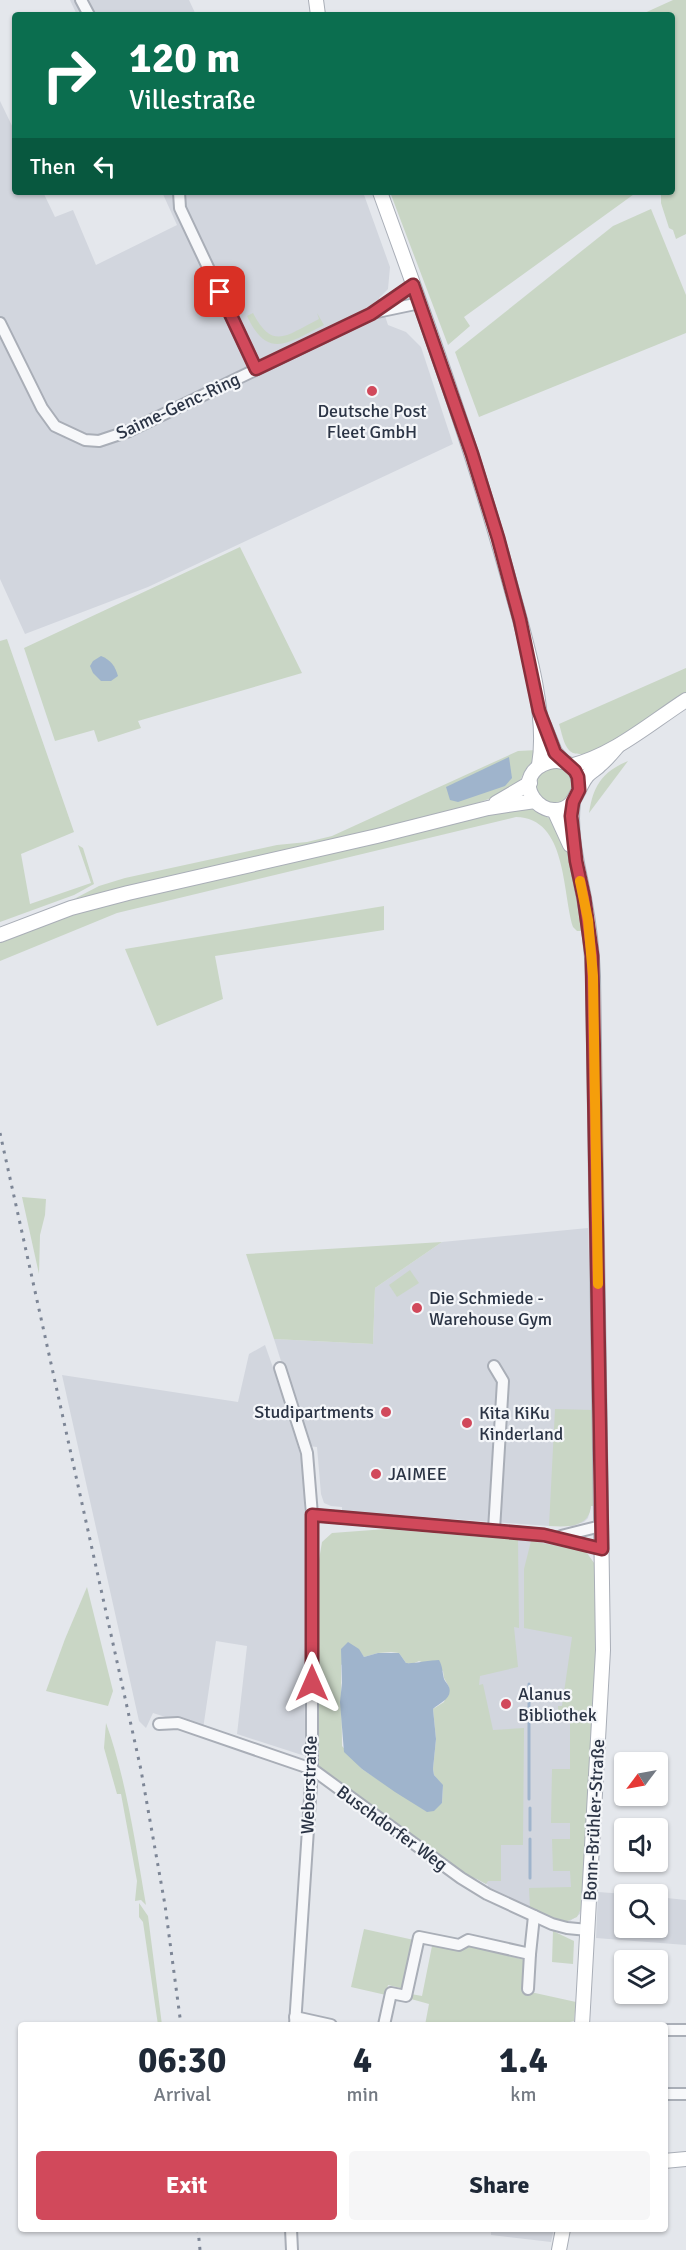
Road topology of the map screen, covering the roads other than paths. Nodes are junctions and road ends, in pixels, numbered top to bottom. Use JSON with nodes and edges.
{"nodes":[{"id":1,"x":179,"y":195,"type":"edge"},
{"id":2,"x":381,"y":195,"type":"edge"},
{"id":3,"x":413,"y":285,"type":"junction"},
{"id":4,"x":420,"y":303,"type":"junction"},
{"id":5,"x":371,"y":314,"type":"junction"},
{"id":6,"x":0,"y":323,"type":"edge"},
{"id":7,"x":256,"y":369,"type":"junction"},
{"id":8,"x":686,"y":700,"type":"edge"},
{"id":9,"x":539,"y":711,"type":"junction"},
{"id":10,"x":617,"y":747,"type":"junction"},
{"id":11,"x":567,"y":764,"type":"junction"},
{"id":12,"x":539,"y":765,"type":"junction"},
{"id":13,"x":530,"y":783,"type":"junction"},
{"id":14,"x":576,"y":796,"type":"junction"},
{"id":15,"x":535,"y":801,"type":"junction"},
{"id":16,"x":488,"y":808,"type":"junction"},
{"id":17,"x":554,"y":810,"type":"junction"},
{"id":18,"x":576,"y":861,"type":"junction"},
{"id":19,"x":0,"y":935,"type":"edge"},
{"id":20,"x":494,"y":1366,"type":"dead end"},
{"id":21,"x":280,"y":1368,"type":"dead end"},
{"id":22,"x":312,"y":1515,"type":"junction"},
{"id":23,"x":602,"y":1526,"type":"junction"},
{"id":24,"x":494,"y":1530,"type":"junction"},
{"id":25,"x":558,"y":1536,"type":"junction"},
{"id":26,"x":602,"y":1549,"type":"junction"},
{"id":27,"x":159,"y":1724,"type":"dead end"},
{"id":28,"x":312,"y":1769,"type":"junction"},
{"id":29,"x":534,"y":1916,"type":"junction"},
{"id":30,"x":588,"y":1930,"type":"junction"},
{"id":31,"x":530,"y":1954,"type":"junction"},
{"id":32,"x":528,"y":1989,"type":"dead end"},
{"id":33,"x":295,"y":2021,"type":"edge"},
{"id":34,"x":385,"y":2022,"type":"edge"},
{"id":35,"x":582,"y":2022,"type":"edge"},
{"id":36,"x":668,"y":2030,"type":"edge"},
{"id":37,"x":686,"y":2030,"type":"edge"},
{"id":38,"x":668,"y":2094,"type":"edge"},
{"id":39,"x":686,"y":2094,"type":"edge"},
{"id":40,"x":686,"y":2159,"type":"edge"},
{"id":41,"x":668,"y":2161,"type":"edge"},
{"id":42,"x":291,"y":2232,"type":"edge"},
{"id":43,"x":292,"y":2250,"type":"edge"}],
"edges":[{"from":1,"to":7,"type":"street"},
{"from":2,"to":3,"type":"main road"},
{"from":3,"to":4,"type":"main road"},
{"from":3,"to":5,"type":"street","name":"Saime-Genc-Ring"},
{"from":4,"to":5,"type":"street","name":"Saime-Genc-Ring"},
{"from":4,"to":9,"type":"main road"},
{"from":5,"to":7,"type":"street","name":"Saime-Genc-Ring"},
{"from":6,"to":7,"type":"street","name":"Saime-Genc-Ring"},
{"from":8,"to":10,"type":"main road"},
{"from":9,"to":11,"type":"main road"},
{"from":9,"to":12,"type":"main road"},
{"from":10,"to":11,"type":"main road"},
{"from":10,"to":14,"type":"main road"},
{"from":11,"to":12,"type":"main road"},
{"from":11,"to":14,"type":"main road"},
{"from":12,"to":13,"type":"main road"},
{"from":13,"to":15,"type":"main road"},
{"from":13,"to":16,"type":"main road"},
{"from":14,"to":17,"type":"main road"},
{"from":14,"to":18,"type":"main road","name":"Bonn-Brühler-Straße"},
{"from":15,"to":16,"type":"main road"},
{"from":15,"to":17,"type":"main road"},
{"from":16,"to":19,"type":"main road"},
{"from":17,"to":18,"type":"main road","name":"Bonn-Brühler-Straße"},
{"from":18,"to":23,"type":"main road","name":"Bonn-Brühler-Straße"},
{"from":20,"to":24,"type":"street"},
{"from":21,"to":22,"type":"street","name":"Weberstraße"},
{"from":22,"to":24,"type":"street"},
{"from":22,"to":28,"type":"street","name":"Weberstraße"},
{"from":23,"to":25,"type":"street"},
{"from":23,"to":26,"type":"main road","name":"Bonn-Brühler-Straße"},
{"from":24,"to":25,"type":"street"},
{"from":25,"to":26,"type":"street"},
{"from":26,"to":30,"type":"main road","name":"Bonn-Brühler-Straße"},
{"from":27,"to":28,"type":"street","name":"Buschdorfer Weg"},
{"from":28,"to":29,"type":"street","name":"Buschdorfer Weg"},
{"from":28,"to":33,"type":"street","name":"Weberstraße"},
{"from":29,"to":30,"type":"street","name":"Buschdorfer Weg"},
{"from":29,"to":31,"type":"street"},
{"from":30,"to":35,"type":"main road","name":"Bonn-Brühler-Straße"},
{"from":31,"to":32,"type":"street"},
{"from":31,"to":34,"type":"street"},
{"from":36,"to":37,"type":"street"},
{"from":38,"to":39,"type":"street"},
{"from":40,"to":41,"type":"main road"},
{"from":42,"to":43,"type":"street"}]}
